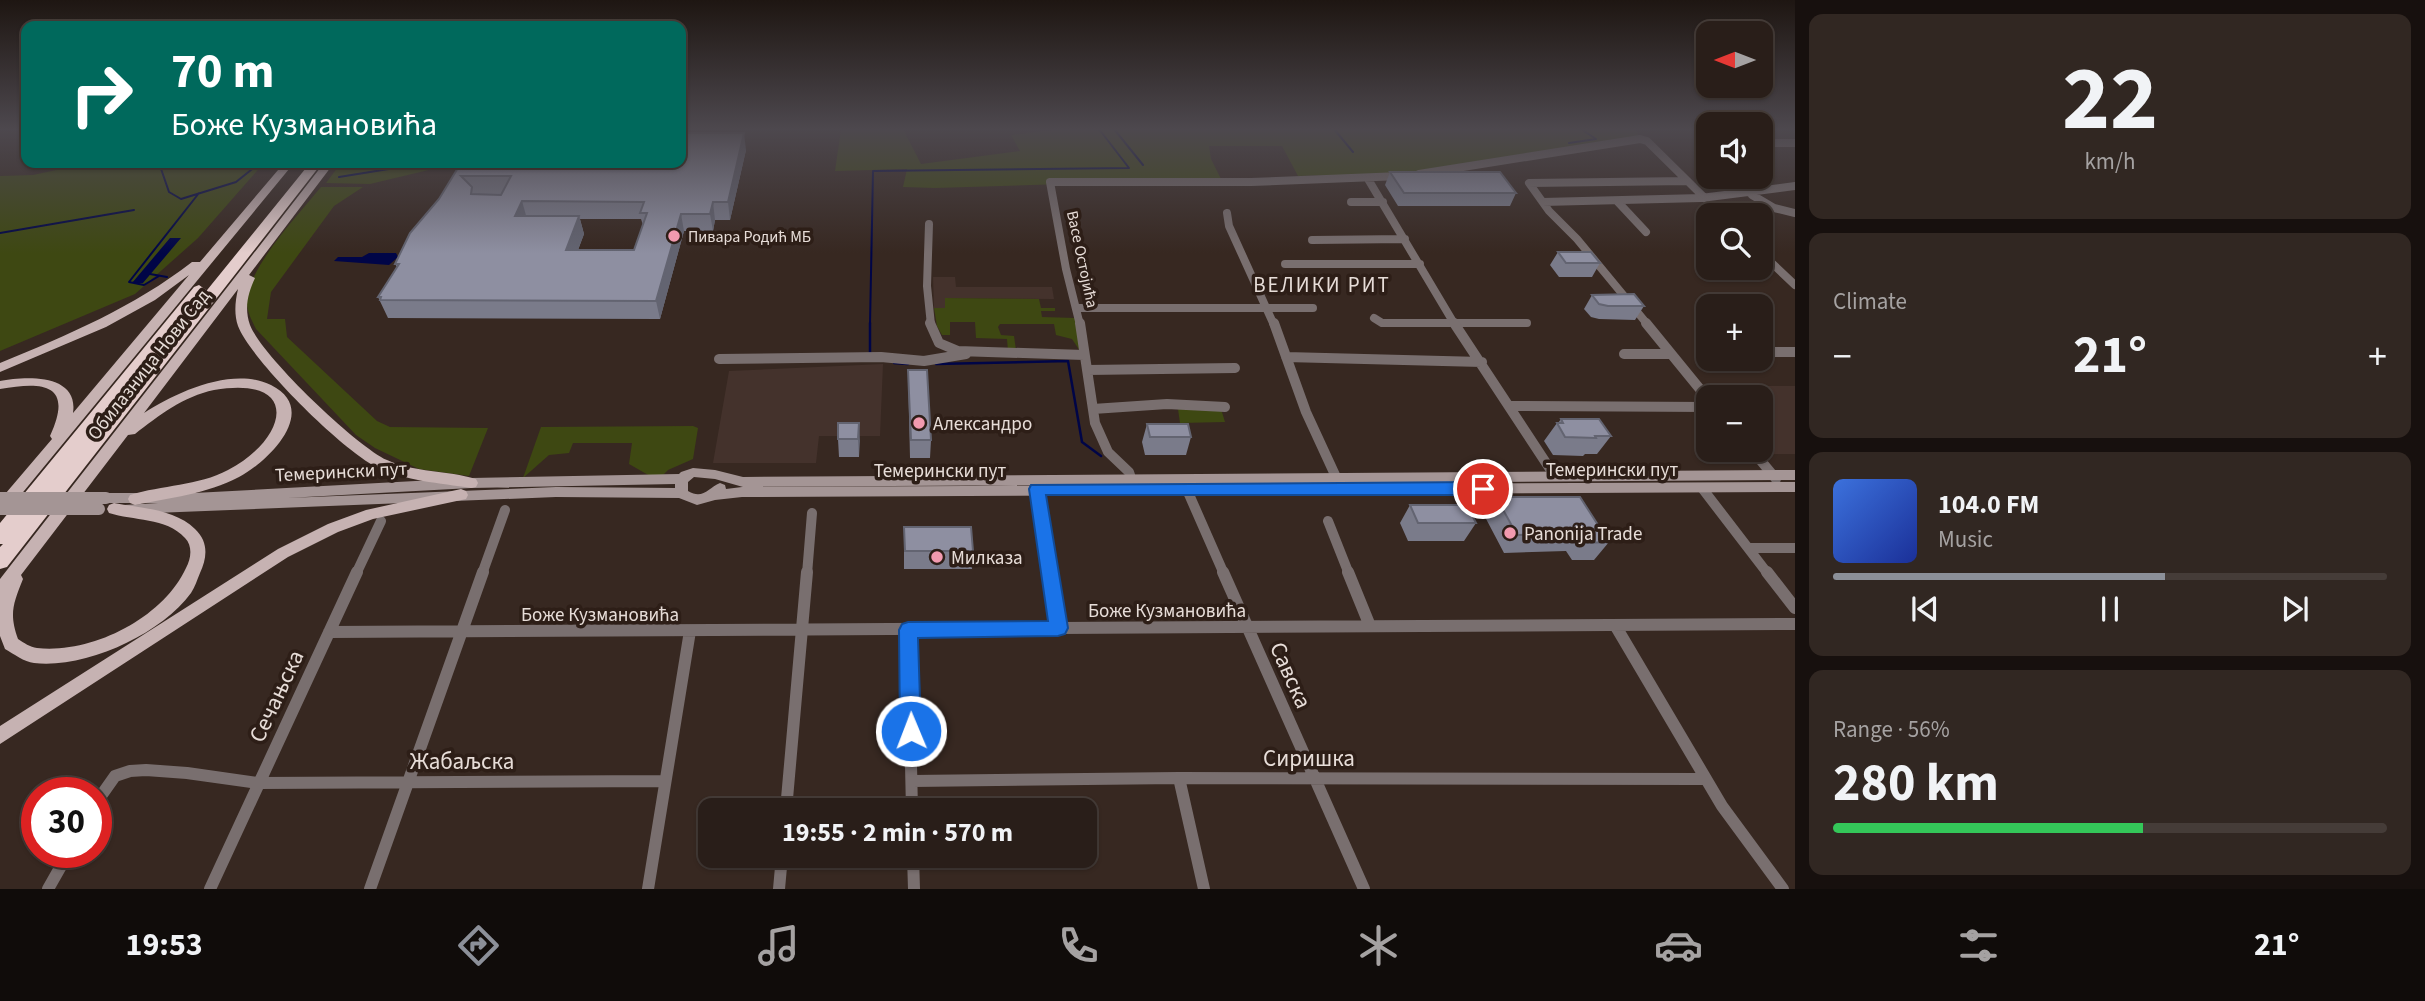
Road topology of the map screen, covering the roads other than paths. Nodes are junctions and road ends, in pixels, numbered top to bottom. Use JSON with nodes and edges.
{"nodes":[{"id":1,"x":283,"y":170,"type":"edge"},
{"id":2,"x":297,"y":170,"type":"edge"},
{"id":3,"x":310,"y":170,"type":"edge"},
{"id":4,"x":323,"y":170,"type":"edge"},
{"id":5,"x":1442,"y":170,"type":"edge"},
{"id":6,"x":1676,"y":170,"type":"edge"},
{"id":7,"x":1368,"y":179,"type":"junction"},
{"id":8,"x":1687,"y":181,"type":"junction"},
{"id":9,"x":1795,"y":186,"type":"edge"},
{"id":10,"x":1752,"y":195,"type":"junction"},
{"id":11,"x":1705,"y":199,"type":"junction"},
{"id":12,"x":1543,"y":201,"type":"junction"},
{"id":13,"x":1617,"y":201,"type":"junction"},
{"id":14,"x":1351,"y":202,"type":"dead end"},
{"id":15,"x":1383,"y":202,"type":"junction"},
{"id":16,"x":1709,"y":203,"type":"edge"},
{"id":17,"x":1227,"y":213,"type":"dead end"},
{"id":18,"x":1795,"y":213,"type":"edge"},
{"id":19,"x":929,"y":223,"type":"dead end"},
{"id":20,"x":1646,"y":232,"type":"dead end"},
{"id":21,"x":225,"y":239,"type":"junction"},
{"id":22,"x":1405,"y":239,"type":"junction"},
{"id":23,"x":1312,"y":240,"type":"dead end"},
{"id":24,"x":263,"y":250,"type":"junction"},
{"id":25,"x":1285,"y":264,"type":"dead end"},
{"id":26,"x":1420,"y":264,"type":"junction"},
{"id":27,"x":1773,"y":264,"type":"edge"},
{"id":28,"x":1795,"y":285,"type":"edge"},
{"id":29,"x":1077,"y":308,"type":"junction"},
{"id":30,"x":1268,"y":308,"type":"junction"},
{"id":31,"x":1313,"y":308,"type":"dead end"},
{"id":32,"x":1374,"y":318,"type":"dead end"},
{"id":33,"x":1454,"y":323,"type":"junction"},
{"id":34,"x":1527,"y":323,"type":"dead end"},
{"id":35,"x":1773,"y":352,"type":"edge"},
{"id":36,"x":1795,"y":352,"type":"edge"},
{"id":37,"x":969,"y":353,"type":"junction"},
{"id":38,"x":1624,"y":354,"type":"dead end"},
{"id":39,"x":1671,"y":354,"type":"junction"},
{"id":40,"x":1084,"y":355,"type":"junction"},
{"id":41,"x":1286,"y":357,"type":"junction"},
{"id":42,"x":719,"y":359,"type":"dead end"},
{"id":43,"x":1482,"y":362,"type":"junction"},
{"id":44,"x":0,"y":368,"type":"edge"},
{"id":45,"x":1235,"y":368,"type":"dead end"},
{"id":46,"x":1087,"y":370,"type":"junction"},
{"id":47,"x":0,"y":385,"type":"edge"},
{"id":48,"x":1696,"y":385,"type":"edge"},
{"id":49,"x":1509,"y":406,"type":"junction"},
{"id":50,"x":1226,"y":407,"type":"dead end"},
{"id":51,"x":1696,"y":407,"type":"edge"},
{"id":52,"x":1093,"y":409,"type":"junction"},
{"id":53,"x":110,"y":448,"type":"junction"},
{"id":54,"x":51,"y":450,"type":"junction"},
{"id":55,"x":1762,"y":462,"type":"edge"},
{"id":56,"x":1555,"y":475,"type":"junction"},
{"id":57,"x":1773,"y":475,"type":"junction"},
{"id":58,"x":1795,"y":475,"type":"edge"},
{"id":59,"x":719,"y":477,"type":"junction"},
{"id":60,"x":1336,"y":477,"type":"junction"},
{"id":61,"x":1131,"y":478,"type":"junction"},
{"id":62,"x":1185,"y":484,"type":"junction"},
{"id":63,"x":682,"y":486,"type":"junction"},
{"id":64,"x":1789,"y":487,"type":"edge"},
{"id":65,"x":1702,"y":488,"type":"junction"},
{"id":66,"x":466,"y":489,"type":"junction"},
{"id":67,"x":1037,"y":489,"type":"junction"},
{"id":68,"x":715,"y":495,"type":"junction"},
{"id":69,"x":0,"y":498,"type":"edge"},
{"id":70,"x":135,"y":499,"type":"junction"},
{"id":71,"x":106,"y":505,"type":"junction"},
{"id":72,"x":0,"y":510,"type":"edge"},
{"id":73,"x":505,"y":510,"type":"dead end"},
{"id":74,"x":812,"y":513,"type":"dead end"},
{"id":75,"x":381,"y":521,"type":"dead end"},
{"id":76,"x":1328,"y":521,"type":"dead end"},
{"id":77,"x":0,"y":537,"type":"edge"},
{"id":78,"x":1749,"y":548,"type":"junction"},
{"id":79,"x":1795,"y":548,"type":"edge"},
{"id":80,"x":0,"y":561,"type":"edge"},
{"id":81,"x":23,"y":562,"type":"junction"},
{"id":82,"x":0,"y":591,"type":"edge"},
{"id":83,"x":1795,"y":608,"type":"edge"},
{"id":84,"x":1795,"y":624,"type":"edge"},
{"id":85,"x":1370,"y":625,"type":"junction"},
{"id":86,"x":1615,"y":625,"type":"junction"},
{"id":87,"x":1246,"y":627,"type":"junction"},
{"id":88,"x":1058,"y":628,"type":"junction"},
{"id":89,"x":908,"y":630,"type":"junction"},
{"id":90,"x":690,"y":631,"type":"junction"},
{"id":91,"x":802,"y":631,"type":"junction"},
{"id":92,"x":329,"y":632,"type":"junction"},
{"id":93,"x":464,"y":632,"type":"junction"},
{"id":94,"x":0,"y":736,"type":"edge"},
{"id":95,"x":1179,"y":778,"type":"junction"},
{"id":96,"x":1315,"y":779,"type":"junction"},
{"id":97,"x":1705,"y":779,"type":"junction"},
{"id":98,"x":112,"y":780,"type":"edge"},
{"id":99,"x":665,"y":781,"type":"junction"},
{"id":100,"x":912,"y":781,"type":"junction"},
{"id":101,"x":258,"y":783,"type":"junction"},
{"id":102,"x":408,"y":783,"type":"junction"},
{"id":103,"x":787,"y":798,"type":"edge"},
{"id":104,"x":912,"y":798,"type":"edge"},
{"id":105,"x":60,"y":868,"type":"edge"},
{"id":106,"x":781,"y":868,"type":"edge"},
{"id":107,"x":913,"y":868,"type":"edge"},
{"id":108,"x":48,"y":889,"type":"edge"},
{"id":109,"x":210,"y":889,"type":"edge"},
{"id":110,"x":370,"y":889,"type":"edge"},
{"id":111,"x":648,"y":889,"type":"edge"},
{"id":112,"x":779,"y":889,"type":"edge"},
{"id":113,"x":914,"y":889,"type":"edge"},
{"id":114,"x":1204,"y":889,"type":"edge"},
{"id":115,"x":1364,"y":889,"type":"edge"},
{"id":116,"x":1783,"y":889,"type":"edge"}],
"edges":[{"from":1,"to":21,"type":"main road","name":"Обилазница Нови Сад"},
{"from":2,"to":77,"type":"highway"},
{"from":3,"to":80,"type":"highway"},
{"from":4,"to":24,"type":"main road","name":"Обилазница Нови Сад"},
{"from":5,"to":7,"type":"street"},
{"from":6,"to":8,"type":"street"},
{"from":7,"to":15,"type":"street"},
{"from":7,"to":29,"type":"street","name":"Васе Остојића"},
{"from":8,"to":11,"type":"street"},
{"from":8,"to":12,"type":"street"},
{"from":9,"to":10,"type":"street"},
{"from":10,"to":11,"type":"street"},
{"from":10,"to":18,"type":"street"},
{"from":11,"to":13,"type":"street"},
{"from":11,"to":16,"type":"street"},
{"from":12,"to":13,"type":"street"},
{"from":12,"to":39,"type":"street"},
{"from":13,"to":20,"type":"street"},
{"from":14,"to":15,"type":"street"},
{"from":15,"to":22,"type":"street"},
{"from":17,"to":30,"type":"street"},
{"from":19,"to":37,"type":"street"},
{"from":21,"to":44,"type":"main road"},
{"from":21,"to":54,"type":"main road","name":"Обилазница Нови Сад"},
{"from":22,"to":23,"type":"street"},
{"from":22,"to":26,"type":"street"},
{"from":24,"to":53,"type":"main road","name":"Обилазница Нови Сад"},
{"from":24,"to":66,"type":"main road"},
{"from":25,"to":26,"type":"street"},
{"from":26,"to":33,"type":"street"},
{"from":27,"to":28,"type":"street"},
{"from":29,"to":30,"type":"street"},
{"from":29,"to":40,"type":"street","name":"Васе Остојића"},
{"from":30,"to":31,"type":"street"},
{"from":30,"to":41,"type":"street"},
{"from":32,"to":33,"type":"street"},
{"from":33,"to":34,"type":"street"},
{"from":33,"to":43,"type":"street"},
{"from":35,"to":36,"type":"street"},
{"from":37,"to":40,"type":"street"},
{"from":37,"to":42,"type":"street"},
{"from":38,"to":39,"type":"street"},
{"from":39,"to":48,"type":"street"},
{"from":40,"to":46,"type":"street","name":"Васе Остојића"},
{"from":41,"to":43,"type":"street"},
{"from":41,"to":60,"type":"street"},
{"from":43,"to":49,"type":"street"},
{"from":45,"to":46,"type":"street"},
{"from":46,"to":52,"type":"street","name":"Васе Остојића"},
{"from":47,"to":54,"type":"main road"},
{"from":49,"to":51,"type":"street"},
{"from":49,"to":56,"type":"street"},
{"from":50,"to":52,"type":"street"},
{"from":52,"to":61,"type":"street","name":"Васе Остојића"},
{"from":53,"to":70,"type":"main road"},
{"from":53,"to":81,"type":"main road","name":"Обилазница Нови Сад"},
{"from":54,"to":72,"type":"main road","name":"Обилазница Нови Сад"},
{"from":55,"to":57,"type":"street"},
{"from":56,"to":57,"type":"main road","name":"Темерински пут"},
{"from":56,"to":60,"type":"main road","name":"Темерински пут"},
{"from":57,"to":58,"type":"main road","name":"Темерински пут"},
{"from":57,"to":64,"type":"street"},
{"from":59,"to":61,"type":"main road","name":"Темерински пут"},
{"from":59,"to":63,"type":"main road"},
{"from":59,"to":68,"type":"main road"},
{"from":60,"to":62,"type":"main road","name":"Темерински пут"},
{"from":61,"to":62,"type":"main road","name":"Темерински пут"},
{"from":62,"to":65,"type":"main road","name":"Темерински пут"},
{"from":62,"to":67,"type":"main road","name":"Темерински пут"},
{"from":62,"to":87,"type":"street","name":"Савска"},
{"from":63,"to":66,"type":"main road","name":"Темерински пут"},
{"from":63,"to":68,"type":"main road"},
{"from":64,"to":65,"type":"main road","name":"Темерински пут"},
{"from":65,"to":78,"type":"street"},
{"from":66,"to":70,"type":"main road","name":"Темерински пут"},
{"from":66,"to":71,"type":"main road","name":"Темерински пут"},
{"from":66,"to":94,"type":"main road"},
{"from":67,"to":68,"type":"main road","name":"Темерински пут"},
{"from":67,"to":88,"type":"street"},
{"from":69,"to":71,"type":"main road","name":"Темерински пут","bridge":true},
{"from":70,"to":71,"type":"main road","name":"Темерински пут"},
{"from":71,"to":72,"type":"main road","name":"Темерински пут","bridge":true},
{"from":71,"to":81,"type":"main road"},
{"from":73,"to":93,"type":"street"},
{"from":74,"to":91,"type":"street"},
{"from":75,"to":92,"type":"street","name":"Сечањска"},
{"from":76,"to":85,"type":"street"},
{"from":78,"to":79,"type":"street"},
{"from":78,"to":83,"type":"street"},
{"from":81,"to":82,"type":"main road","name":"Обилазница Нови Сад"},
{"from":84,"to":86,"type":"street","name":"Боже Кузмановића"},
{"from":85,"to":86,"type":"street","name":"Боже Кузмановића"},
{"from":85,"to":87,"type":"street","name":"Боже Кузмановића"},
{"from":86,"to":97,"type":"street"},
{"from":87,"to":88,"type":"street","name":"Боже Кузмановића"},
{"from":87,"to":96,"type":"street","name":"Савска"},
{"from":88,"to":89,"type":"street","name":"Боже Кузмановића"},
{"from":89,"to":91,"type":"street","name":"Боже Кузмановића"},
{"from":89,"to":100,"type":"street"},
{"from":90,"to":91,"type":"street","name":"Боже Кузмановића"},
{"from":90,"to":93,"type":"street","name":"Боже Кузмановића"},
{"from":90,"to":99,"type":"street"},
{"from":91,"to":103,"type":"street"},
{"from":92,"to":93,"type":"street","name":"Боже Кузмановића"},
{"from":92,"to":101,"type":"street","name":"Сечањска"},
{"from":93,"to":102,"type":"street"},
{"from":95,"to":96,"type":"street","name":"Сиришка"},
{"from":95,"to":100,"type":"street","name":"Сиришка"},
{"from":95,"to":114,"type":"street"},
{"from":96,"to":97,"type":"street","name":"Сиришка"},
{"from":96,"to":115,"type":"street","name":"Савска"},
{"from":97,"to":116,"type":"street"},
{"from":98,"to":101,"type":"street","name":"Жабаљска"},
{"from":99,"to":102,"type":"street","name":"Жабаљска"},
{"from":99,"to":111,"type":"street"},
{"from":100,"to":104,"type":"street"},
{"from":101,"to":102,"type":"street","name":"Жабаљска"},
{"from":101,"to":109,"type":"street","name":"Сечањска"},
{"from":102,"to":110,"type":"street"},
{"from":105,"to":108,"type":"street"},
{"from":106,"to":112,"type":"street"},
{"from":107,"to":113,"type":"street"}]}
